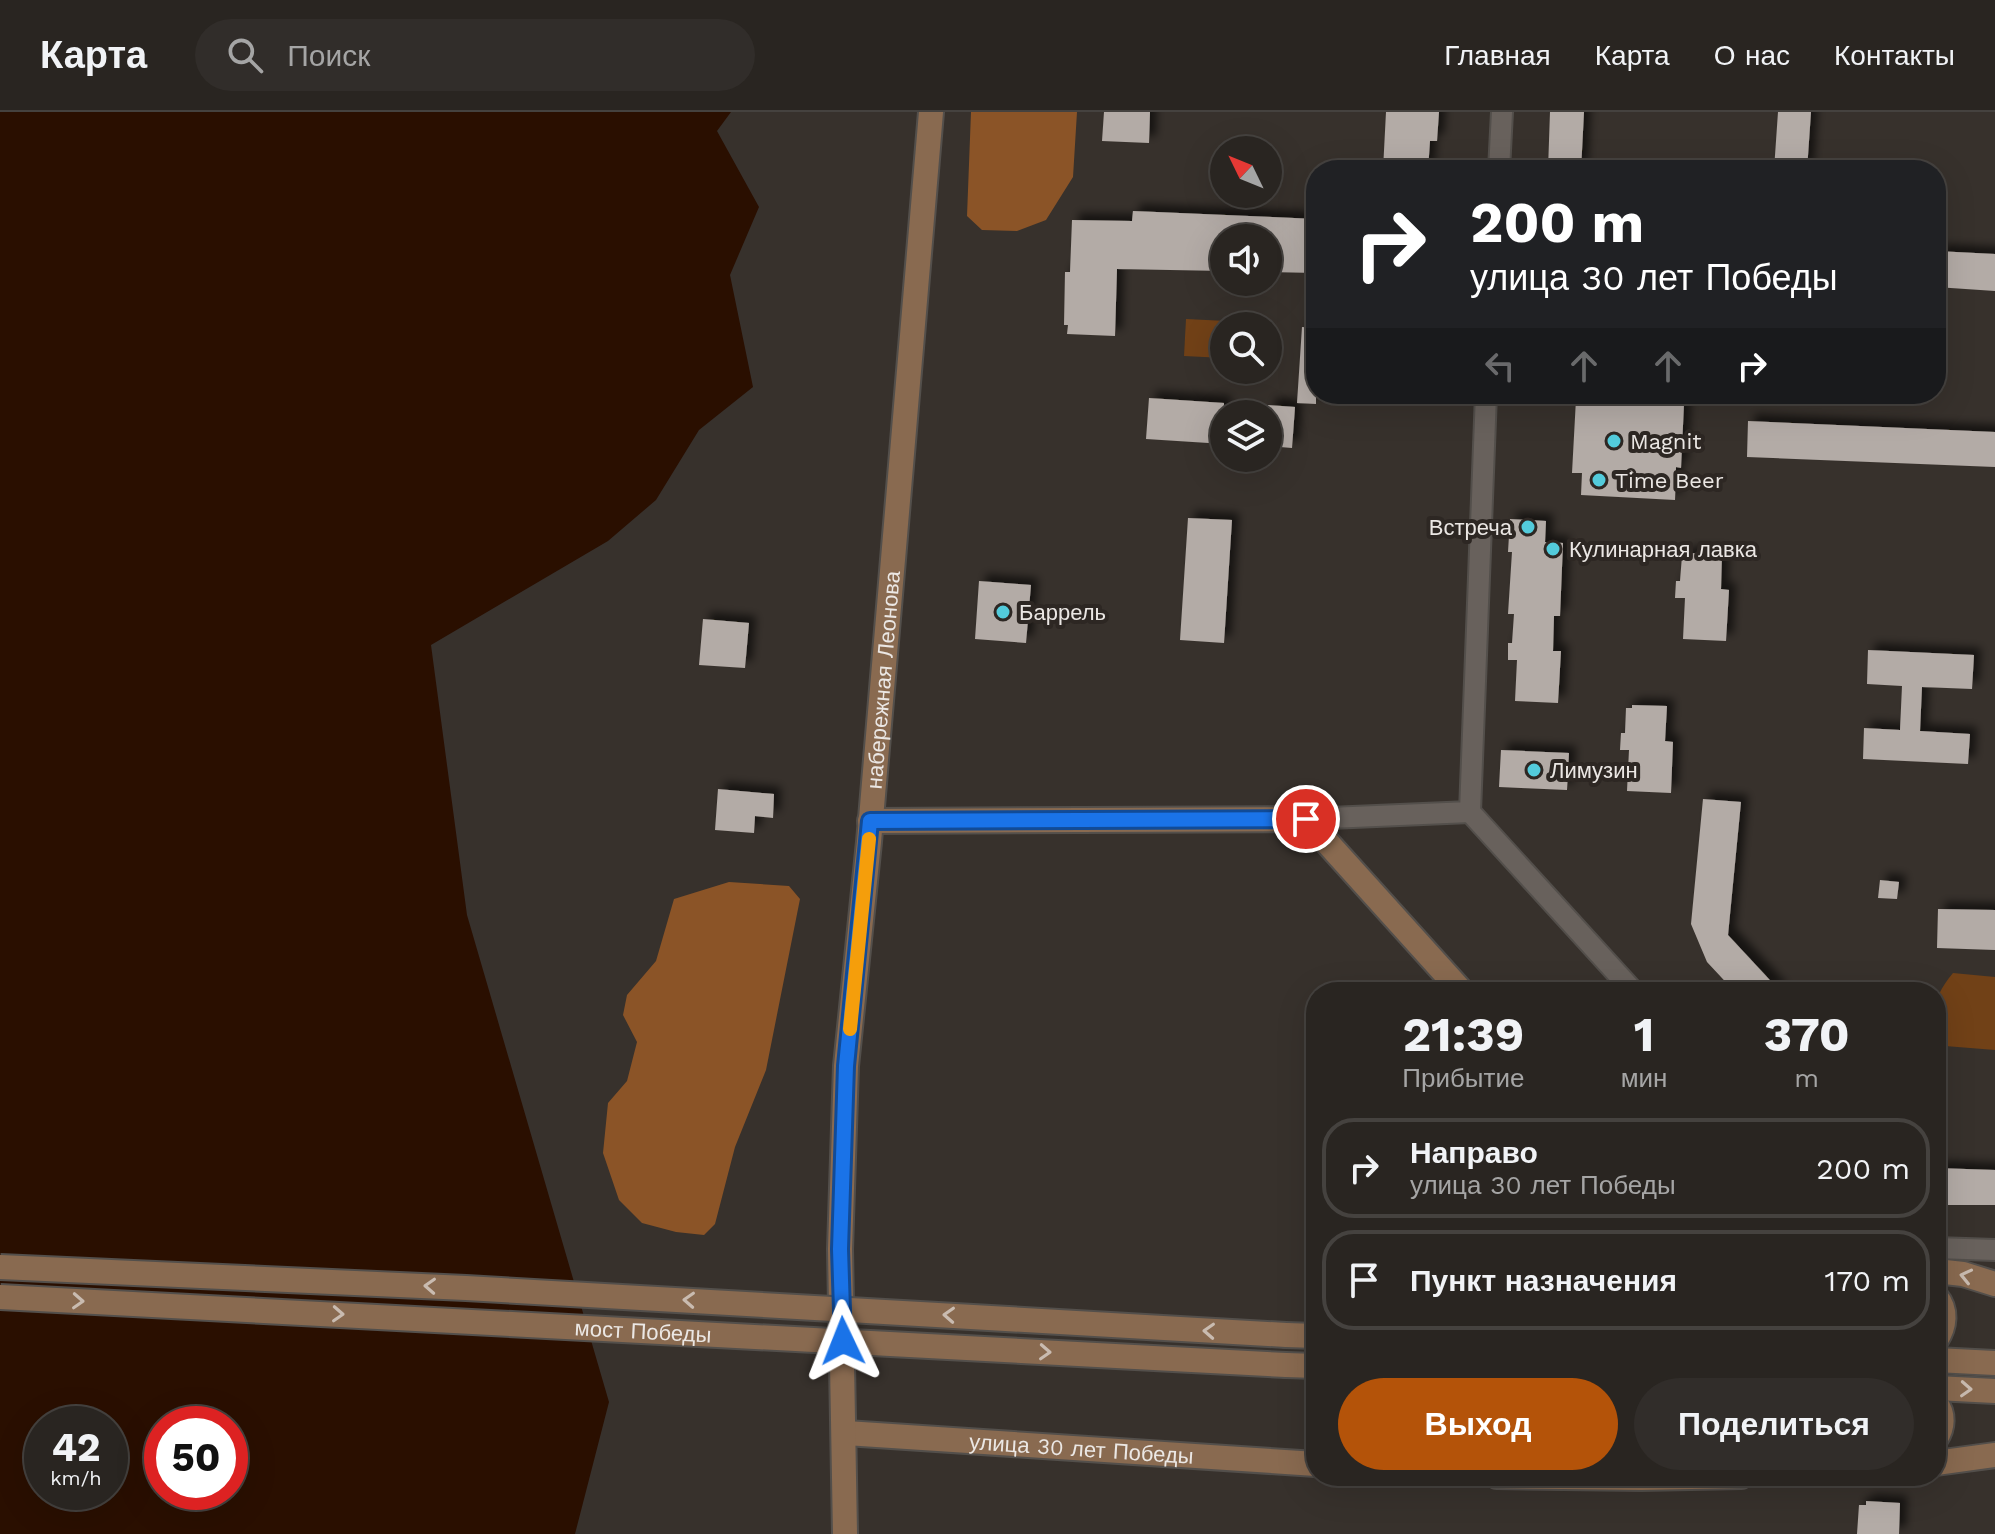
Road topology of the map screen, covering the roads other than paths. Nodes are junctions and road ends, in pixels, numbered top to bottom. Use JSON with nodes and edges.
{"nodes":[{"id":1,"x":931,"y":112,"type":"edge"},
{"id":2,"x":1502,"y":112,"type":"edge"},
{"id":3,"x":1500,"y":160,"type":"edge"},
{"id":4,"x":1486,"y":404,"type":"edge"},
{"id":5,"x":1470,"y":812,"type":"junction"},
{"id":6,"x":1306,"y":819,"type":"junction"},
{"id":7,"x":870,"y":821,"type":"junction"},
{"id":8,"x":1453,"y":982,"type":"edge"},
{"id":9,"x":1625,"y":982,"type":"edge"},
{"id":10,"x":1946,"y":1248,"type":"edge"},
{"id":11,"x":1995,"y":1250,"type":"edge"},
{"id":12,"x":0,"y":1267,"type":"edge"},
{"id":13,"x":1946,"y":1272,"type":"edge"},
{"id":14,"x":1995,"y":1284,"type":"edge"},
{"id":15,"x":0,"y":1297,"type":"edge"},
{"id":16,"x":1306,"y":1336,"type":"edge"},
{"id":17,"x":1946,"y":1361,"type":"edge"},
{"id":18,"x":1995,"y":1363,"type":"edge"},
{"id":19,"x":1306,"y":1366,"type":"edge"},
{"id":20,"x":1946,"y":1389,"type":"edge"},
{"id":21,"x":1995,"y":1391,"type":"edge"},
{"id":22,"x":846,"y":1433,"type":"junction"},
{"id":23,"x":1995,"y":1455,"type":"edge"},
{"id":24,"x":1946,"y":1462,"type":"edge"},
{"id":25,"x":1306,"y":1463,"type":"edge"},
{"id":26,"x":845,"y":1534,"type":"edge"}],
"edges":[{"from":1,"to":7,"type":"main road","name":"набережная Леонова"},
{"from":2,"to":3,"type":"street"},
{"from":4,"to":5,"type":"street"},
{"from":5,"to":6,"type":"street"},
{"from":5,"to":9,"type":"street"},
{"from":6,"to":7,"type":"main road"},
{"from":6,"to":8,"type":"main road"},
{"from":7,"to":22,"type":"main road","name":"набережная Леонова"},
{"from":10,"to":11,"type":"street"},
{"from":16,"to":12,"type":"main road","one_way":true,"bridge":true},
{"from":14,"to":13,"type":"main road","one_way":true},
{"from":15,"to":19,"type":"main road","name":"мост Победы","one_way":true,"bridge":true},
{"from":17,"to":18,"type":"main road"},
{"from":20,"to":21,"type":"main road","one_way":true},
{"from":22,"to":25,"type":"main road","name":"улица 30 лет Победы"},
{"from":22,"to":26,"type":"main road","name":"набережная Леонова"},
{"from":23,"to":24,"type":"main road"}]}
